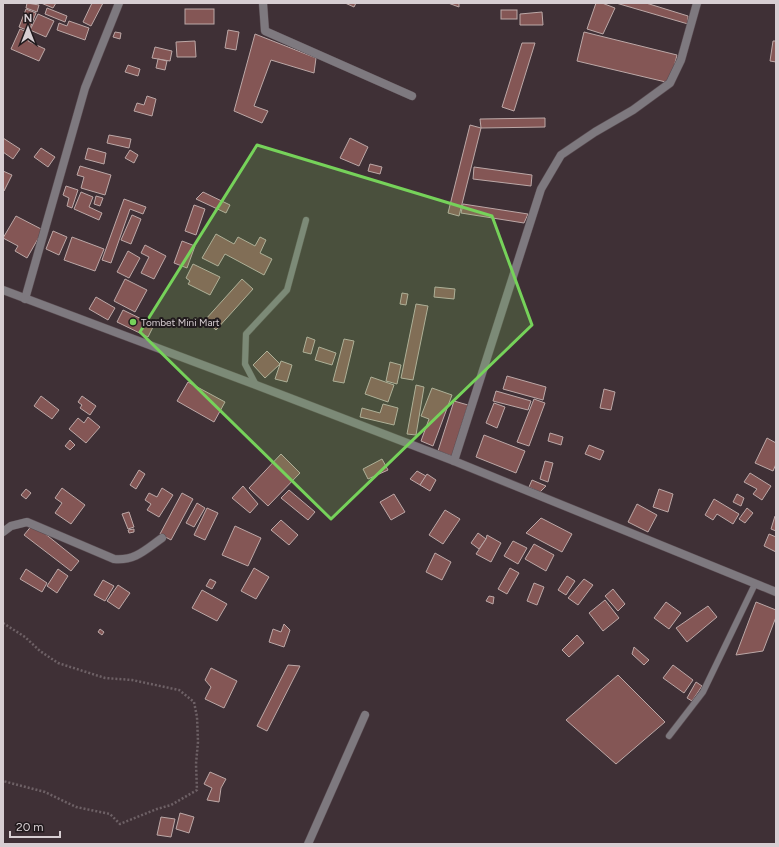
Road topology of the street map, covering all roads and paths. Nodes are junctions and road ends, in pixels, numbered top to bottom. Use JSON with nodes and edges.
{"nodes":[{"id":1,"x":119,"y":3,"type":"edge"},
{"id":2,"x":263,"y":3,"type":"edge"},
{"id":3,"x":698,"y":3,"type":"edge"},
{"id":4,"x":412,"y":96,"type":"dead end"},
{"id":5,"x":306,"y":220,"type":"dead end"},
{"id":6,"x":3,"y":291,"type":"edge"},
{"id":7,"x":25,"y":298,"type":"junction"},
{"id":8,"x":256,"y":385,"type":"junction"},
{"id":9,"x":454,"y":461,"type":"junction"},
{"id":10,"x":3,"y":532,"type":"edge"},
{"id":11,"x":162,"y":538,"type":"dead end"},
{"id":12,"x":754,"y":584,"type":"junction"},
{"id":13,"x":776,"y":592,"type":"edge"},
{"id":14,"x":3,"y":623,"type":"edge"},
{"id":15,"x":365,"y":715,"type":"dead end"},
{"id":16,"x":669,"y":736,"type":"dead end"},
{"id":17,"x":3,"y":781,"type":"edge"},
{"id":18,"x":308,"y":844,"type":"edge"}],
"edges":[{"from":1,"to":7,"type":"street"},
{"from":2,"to":4,"type":"street"},
{"from":3,"to":9,"type":"street"},
{"from":5,"to":8,"type":"lane"},
{"from":6,"to":7,"type":"street"},
{"from":7,"to":8,"type":"street"},
{"from":8,"to":9,"type":"street"},
{"from":9,"to":12,"type":"street"},
{"from":10,"to":11,"type":"street"},
{"from":12,"to":13,"type":"street"},
{"from":12,"to":16,"type":"lane"},
{"from":14,"to":17,"type":"path"},
{"from":15,"to":18,"type":"street"}]}
